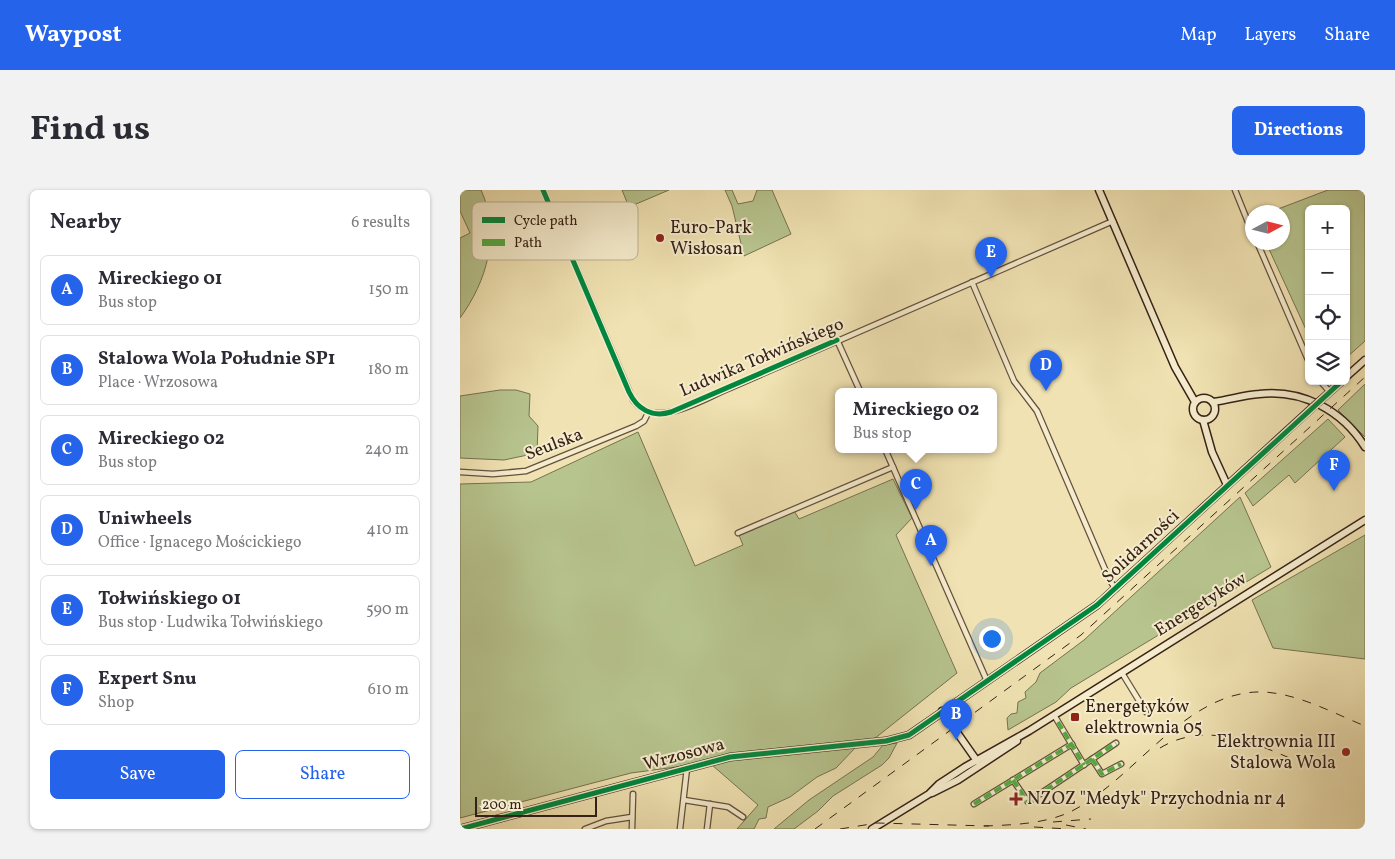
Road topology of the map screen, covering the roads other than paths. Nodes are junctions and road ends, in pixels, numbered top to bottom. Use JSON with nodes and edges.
{"nodes":[{"id":1,"x":542,"y":190,"type":"edge"},
{"id":2,"x":1099,"y":190,"type":"edge"},
{"id":3,"x":1235,"y":190,"type":"edge"},
{"id":4,"x":547,"y":202,"type":"edge"},
{"id":5,"x":1245,"y":215,"type":"edge"},
{"id":6,"x":1113,"y":221,"type":"junction"},
{"id":7,"x":1260,"y":250,"type":"edge"},
{"id":8,"x":572,"y":260,"type":"edge"},
{"id":9,"x":972,"y":282,"type":"junction"},
{"id":10,"x":837,"y":340,"type":"junction"},
{"id":11,"x":1305,"y":353,"type":"edge"},
{"id":12,"x":1365,"y":360,"type":"edge"},
{"id":13,"x":1350,"y":373,"type":"edge"},
{"id":14,"x":1324,"y":385,"type":"edge"},
{"id":15,"x":1338,"y":385,"type":"edge"},
{"id":16,"x":859,"y":388,"type":"edge"},
{"id":17,"x":1330,"y":392,"type":"junction"},
{"id":18,"x":1197,"y":400,"type":"junction"},
{"id":19,"x":1214,"y":405,"type":"junction"},
{"id":20,"x":648,"y":412,"type":"junction"},
{"id":21,"x":1206,"y":419,"type":"junction"},
{"id":22,"x":1365,"y":447,"type":"edge"},
{"id":23,"x":887,"y":453,"type":"edge"},
{"id":24,"x":893,"y":466,"type":"junction"},
{"id":25,"x":460,"y":472,"type":"edge"},
{"id":26,"x":1229,"y":484,"type":"junction"},
{"id":27,"x":1364,"y":520,"type":"edge"},
{"id":28,"x":738,"y":533,"type":"dead end"},
{"id":29,"x":1116,"y":589,"type":"junction"},
{"id":30,"x":1122,"y":673,"type":"junction"},
{"id":31,"x":988,"y":681,"type":"junction"},
{"id":32,"x":942,"y":711,"type":"junction"},
{"id":33,"x":1146,"y":712,"type":"dead end"},
{"id":34,"x":1054,"y":716,"type":"junction"},
{"id":35,"x":1029,"y":731,"type":"junction"},
{"id":36,"x":1116,"y":743,"type":"dead end"},
{"id":37,"x":1072,"y":744,"type":"junction"},
{"id":38,"x":991,"y":759,"type":"junction"},
{"id":39,"x":1092,"y":759,"type":"junction"},
{"id":40,"x":977,"y":761,"type":"junction"},
{"id":41,"x":1121,"y":764,"type":"dead end"},
{"id":42,"x":1084,"y":765,"type":"junction"},
{"id":43,"x":687,"y":768,"type":"junction"},
{"id":44,"x":965,"y":776,"type":"junction"},
{"id":45,"x":1013,"y":780,"type":"junction"},
{"id":46,"x":634,"y":794,"type":"dead end"},
{"id":47,"x":928,"y":794,"type":"junction"},
{"id":48,"x":684,"y":800,"type":"junction"},
{"id":49,"x":710,"y":804,"type":"junction"},
{"id":50,"x":974,"y":804,"type":"dead end"},
{"id":51,"x":632,"y":817,"type":"junction"},
{"id":52,"x":743,"y":817,"type":"dead end"},
{"id":53,"x":460,"y":829,"type":"edge"},
{"id":54,"x":585,"y":829,"type":"edge"},
{"id":55,"x":632,"y":829,"type":"edge"},
{"id":56,"x":680,"y":829,"type":"edge"},
{"id":57,"x":707,"y":829,"type":"edge"},
{"id":58,"x":872,"y":829,"type":"edge"}],
"edges":[{"from":1,"to":4,"type":"street"},
{"from":2,"to":6,"type":"street"},
{"from":3,"to":5,"type":"street"},
{"from":6,"to":9,"type":"street","name":"Ludwika Tołwińskiego"},
{"from":6,"to":18,"type":"street"},
{"from":7,"to":11,"type":"street"},
{"from":8,"to":20,"type":"street"},
{"from":9,"to":10,"type":"street","name":"Ludwika Tołwińskiego"},
{"from":9,"to":29,"type":"street"},
{"from":10,"to":16,"type":"street"},
{"from":10,"to":20,"type":"street","name":"Ludwika Tołwińskiego"},
{"from":12,"to":13,"type":"street"},
{"from":14,"to":17,"type":"street"},
{"from":15,"to":17,"type":"street","name":"Solidarności"},
{"from":17,"to":26,"type":"street","name":"Solidarności","bridge":true},
{"from":18,"to":19,"type":"street"},
{"from":18,"to":21,"type":"street"},
{"from":19,"to":21,"type":"street"},
{"from":19,"to":22,"type":"street"},
{"from":20,"to":25,"type":"street","name":"Seulska"},
{"from":21,"to":26,"type":"street"},
{"from":23,"to":24,"type":"street"},
{"from":24,"to":28,"type":"street"},
{"from":24,"to":31,"type":"street"},
{"from":26,"to":29,"type":"street","name":"Solidarności"},
{"from":27,"to":30,"type":"street","name":"Energetyków"},
{"from":29,"to":31,"type":"street","name":"Solidarności"},
{"from":30,"to":33,"type":"street"},
{"from":30,"to":34,"type":"street","name":"Energetyków"},
{"from":31,"to":32,"type":"street","name":"Solidarności"},
{"from":32,"to":40,"type":"street"},
{"from":32,"to":43,"type":"street","name":"Wrzosowa"},
{"from":34,"to":35,"type":"street","name":"Energetyków"},
{"from":34,"to":37,"type":"street"},
{"from":35,"to":38,"type":"street","name":"Energetyków"},
{"from":35,"to":40,"type":"street","name":"Energetyków"},
{"from":36,"to":39,"type":"street"},
{"from":37,"to":42,"type":"street"},
{"from":37,"to":45,"type":"street"},
{"from":38,"to":40,"type":"street"},
{"from":38,"to":44,"type":"street","name":"Energetyków"},
{"from":39,"to":41,"type":"street"},
{"from":39,"to":42,"type":"street"},
{"from":40,"to":44,"type":"street"},
{"from":40,"to":47,"type":"street","name":"Energetyków"},
{"from":42,"to":45,"type":"street"},
{"from":43,"to":48,"type":"street"},
{"from":43,"to":53,"type":"street","name":"Wrzosowa"},
{"from":44,"to":47,"type":"street","name":"Energetyków"},
{"from":45,"to":50,"type":"street"},
{"from":46,"to":51,"type":"street"},
{"from":47,"to":58,"type":"street","name":"Energetyków"},
{"from":48,"to":49,"type":"street"},
{"from":48,"to":56,"type":"street"},
{"from":49,"to":52,"type":"street"},
{"from":49,"to":57,"type":"street"},
{"from":51,"to":54,"type":"street"},
{"from":51,"to":55,"type":"street"}]}
